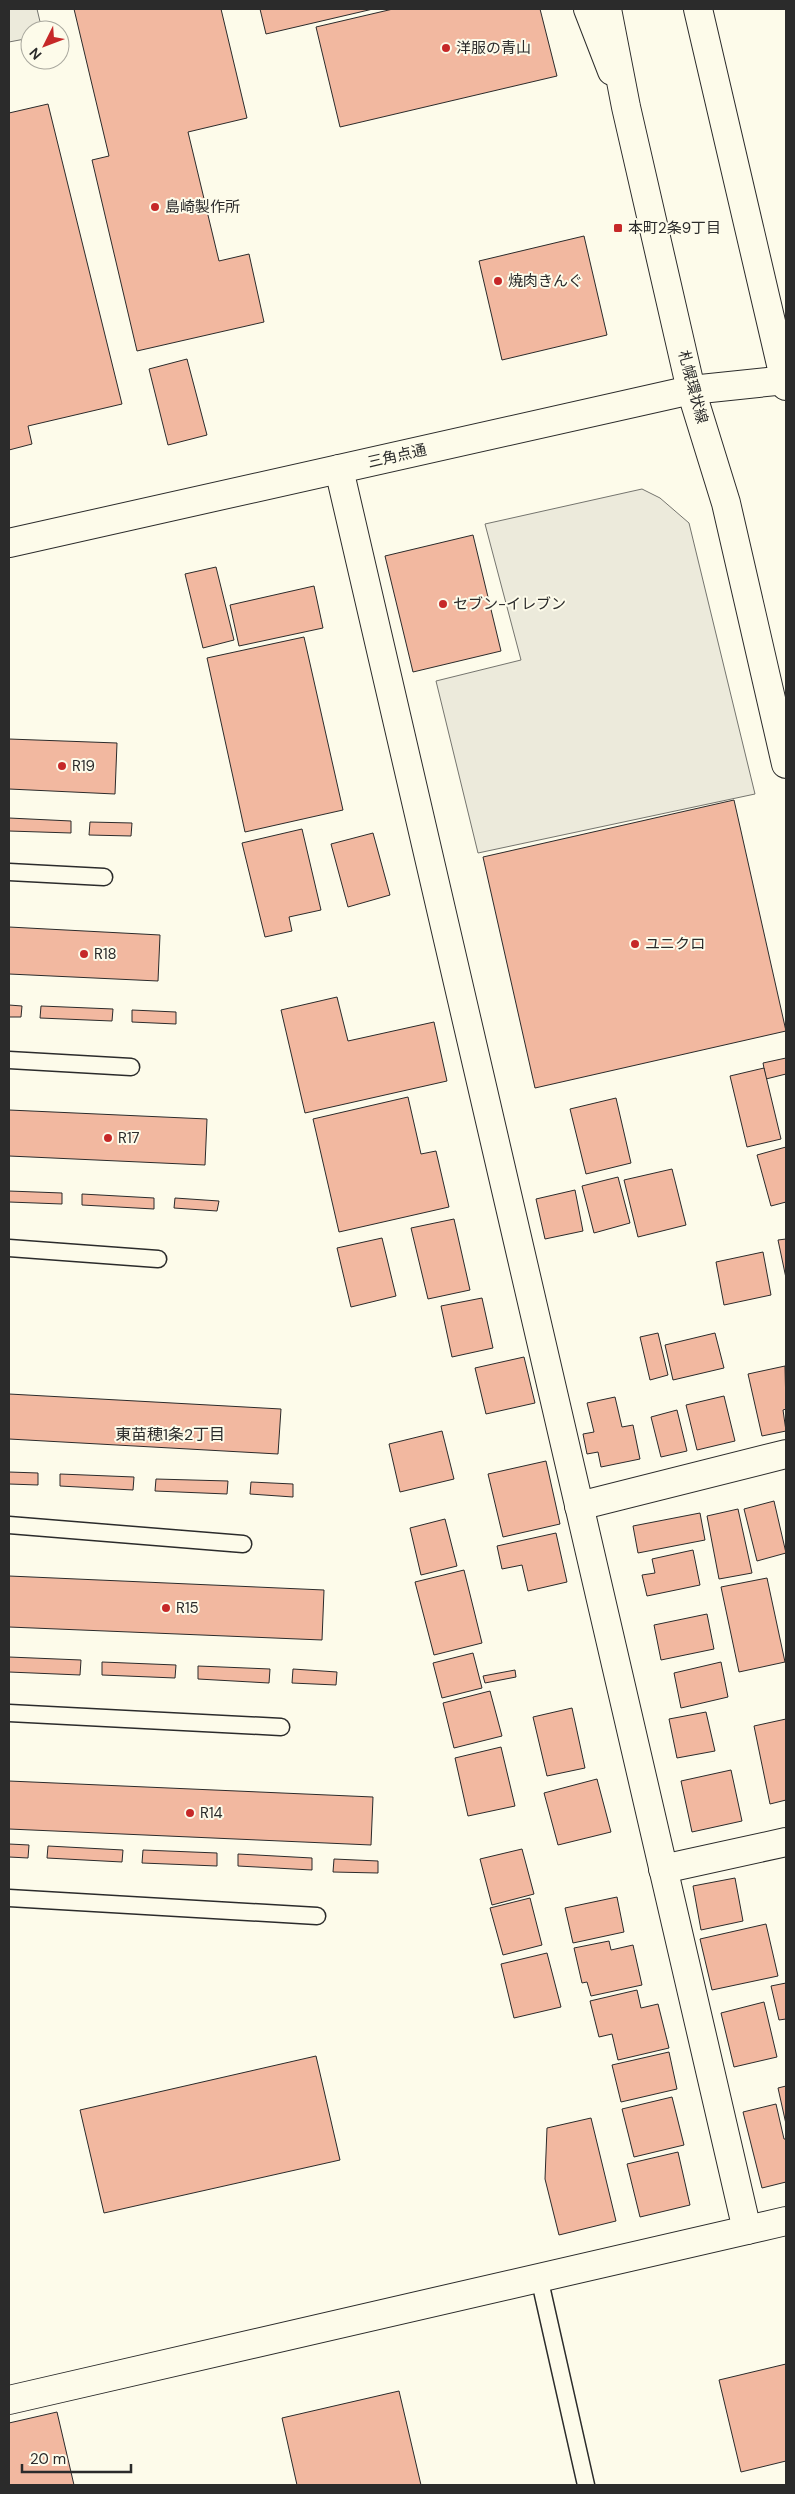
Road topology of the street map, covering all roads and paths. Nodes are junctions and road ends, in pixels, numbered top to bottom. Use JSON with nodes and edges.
{"nodes":[{"id":1,"x":588,"y":9,"type":"edge"},
{"id":2,"x":607,"y":9,"type":"edge"},
{"id":3,"x":698,"y":9,"type":"edge"},
{"id":4,"x":626,"y":107,"type":"junction"},
{"id":5,"x":786,"y":382,"type":"edge"},
{"id":6,"x":691,"y":390,"type":"junction"},
{"id":7,"x":339,"y":469,"type":"junction"},
{"id":8,"x":9,"y":543,"type":"edge"},
{"id":9,"x":786,"y":764,"type":"edge"},
{"id":10,"x":9,"y":872,"type":"edge"},
{"id":11,"x":104,"y":876,"type":"dead end"},
{"id":12,"x":9,"y":1060,"type":"edge"},
{"id":13,"x":131,"y":1067,"type":"dead end"},
{"id":14,"x":9,"y":1248,"type":"edge"},
{"id":15,"x":158,"y":1259,"type":"dead end"},
{"id":16,"x":786,"y":1454,"type":"edge"},
{"id":17,"x":579,"y":1506,"type":"junction"},
{"id":18,"x":9,"y":1525,"type":"edge"},
{"id":19,"x":243,"y":1544,"type":"dead end"},
{"id":20,"x":9,"y":1713,"type":"edge"},
{"id":21,"x":281,"y":1727,"type":"dead end"},
{"id":22,"x":786,"y":1842,"type":"edge"},
{"id":23,"x":663,"y":1869,"type":"junction"},
{"id":24,"x":9,"y":1898,"type":"edge"},
{"id":25,"x":317,"y":1916,"type":"dead end"},
{"id":26,"x":786,"y":2221,"type":"edge"},
{"id":27,"x":746,"y":2230,"type":"junction"},
{"id":28,"x":539,"y":2277,"type":"junction"},
{"id":29,"x":9,"y":2400,"type":"edge"},
{"id":30,"x":586,"y":2485,"type":"edge"}],
"edges":[{"from":1,"to":4,"type":"street"},
{"from":2,"to":4,"type":"street","name":"札幌環状線"},
{"from":3,"to":5,"type":"street"},
{"from":4,"to":6,"type":"street","name":"札幌環状線"},
{"from":5,"to":6,"type":"street","name":"三角点通"},
{"from":6,"to":7,"type":"street","name":"三角点通"},
{"from":6,"to":9,"type":"street","name":"札幌環状線"},
{"from":7,"to":8,"type":"street","name":"三角点通"},
{"from":7,"to":17,"type":"street"},
{"from":10,"to":11,"type":"lane"},
{"from":12,"to":13,"type":"lane"},
{"from":14,"to":15,"type":"lane"},
{"from":16,"to":17,"type":"street"},
{"from":17,"to":23,"type":"street"},
{"from":18,"to":19,"type":"lane"},
{"from":20,"to":21,"type":"lane"},
{"from":22,"to":23,"type":"street"},
{"from":23,"to":27,"type":"street"},
{"from":24,"to":25,"type":"lane"},
{"from":26,"to":27,"type":"street"},
{"from":27,"to":28,"type":"street"},
{"from":28,"to":29,"type":"street"},
{"from":28,"to":30,"type":"lane"}]}
